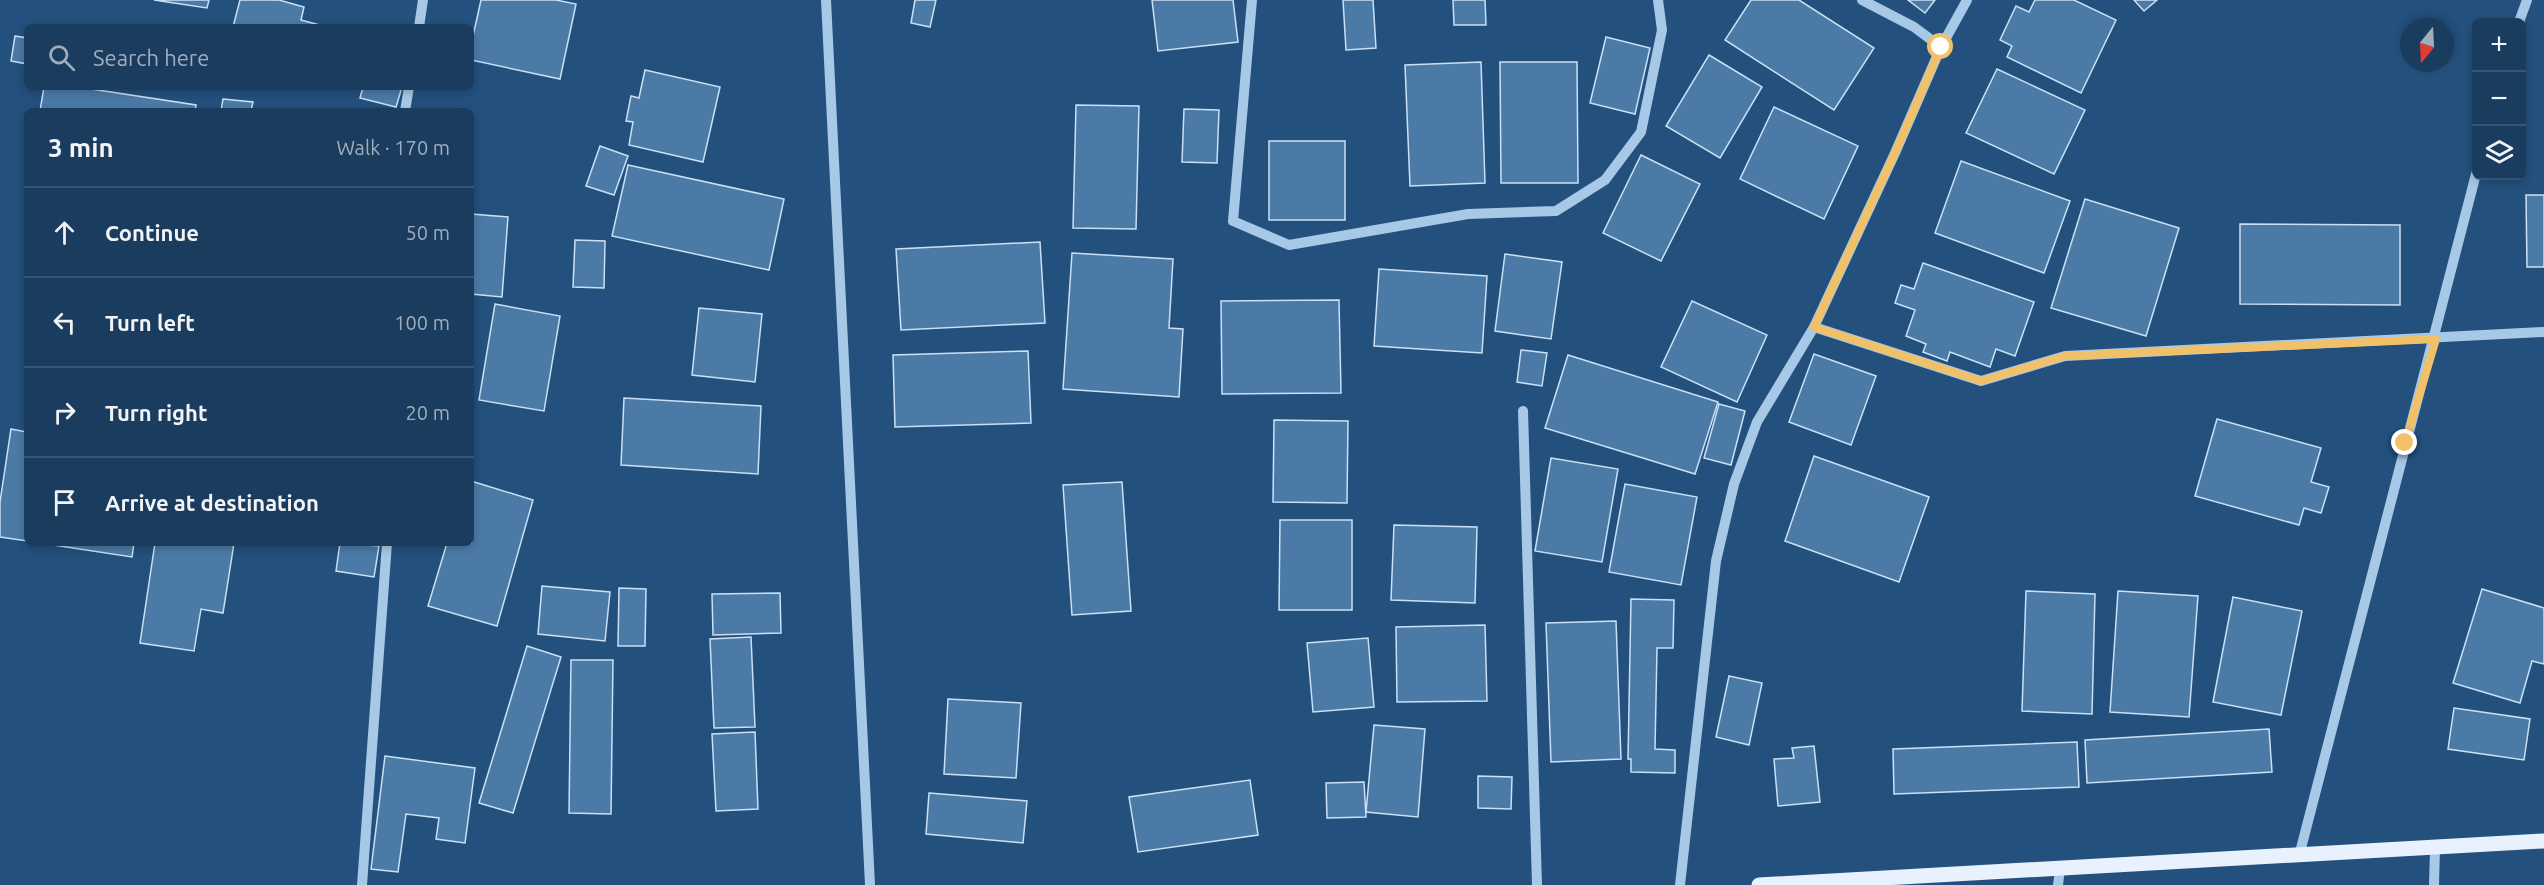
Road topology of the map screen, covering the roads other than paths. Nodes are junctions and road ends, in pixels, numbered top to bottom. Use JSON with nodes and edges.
{"nodes":[{"id":1,"x":423,"y":0,"type":"edge"},
{"id":2,"x":826,"y":0,"type":"edge"},
{"id":3,"x":1252,"y":0,"type":"edge"},
{"id":4,"x":1658,"y":0,"type":"edge"},
{"id":5,"x":1862,"y":0,"type":"edge"},
{"id":6,"x":1967,"y":0,"type":"edge"},
{"id":7,"x":2527,"y":0,"type":"edge"},
{"id":8,"x":2520,"y":18,"type":"edge"},
{"id":9,"x":419,"y":24,"type":"edge"},
{"id":10,"x":1941,"y":47,"type":"junction"},
{"id":11,"x":408,"y":90,"type":"edge"},
{"id":12,"x":406,"y":108,"type":"edge"},
{"id":13,"x":2475,"y":180,"type":"edge"},
{"id":14,"x":1814,"y":327,"type":"junction"},
{"id":15,"x":2544,"y":332,"type":"edge"},
{"id":16,"x":2436,"y":339,"type":"junction"},
{"id":17,"x":1523,"y":411,"type":"dead end"},
{"id":18,"x":387,"y":546,"type":"edge"},
{"id":19,"x":2544,"y":841,"type":"edge"},
{"id":20,"x":2434,"y":849,"type":"junction"},
{"id":21,"x":2299,"y":856,"type":"junction"},
{"id":22,"x":2060,"y":869,"type":"junction"},
{"id":23,"x":362,"y":885,"type":"edge"},
{"id":24,"x":870,"y":885,"type":"edge"},
{"id":25,"x":1537,"y":885,"type":"edge"},
{"id":26,"x":1680,"y":885,"type":"edge"},
{"id":27,"x":1759,"y":885,"type":"edge"},
{"id":28,"x":2058,"y":885,"type":"edge"},
{"id":29,"x":2434,"y":885,"type":"edge"}],
"edges":[{"from":1,"to":9,"type":"street"},
{"from":2,"to":24,"type":"street"},
{"from":3,"to":4,"type":"street"},
{"from":5,"to":10,"type":"street"},
{"from":6,"to":10,"type":"street"},
{"from":7,"to":8,"type":"street"},
{"from":10,"to":14,"type":"street"},
{"from":11,"to":12,"type":"street"},
{"from":13,"to":16,"type":"street"},
{"from":14,"to":16,"type":"street"},
{"from":14,"to":26,"type":"street"},
{"from":15,"to":16,"type":"street"},
{"from":16,"to":21,"type":"street"},
{"from":17,"to":25,"type":"street"},
{"from":18,"to":23,"type":"street"},
{"from":19,"to":20,"type":"main road"},
{"from":20,"to":21,"type":"main road"},
{"from":20,"to":29,"type":"street"},
{"from":21,"to":22,"type":"main road"},
{"from":22,"to":27,"type":"main road"},
{"from":22,"to":28,"type":"street"}]}
